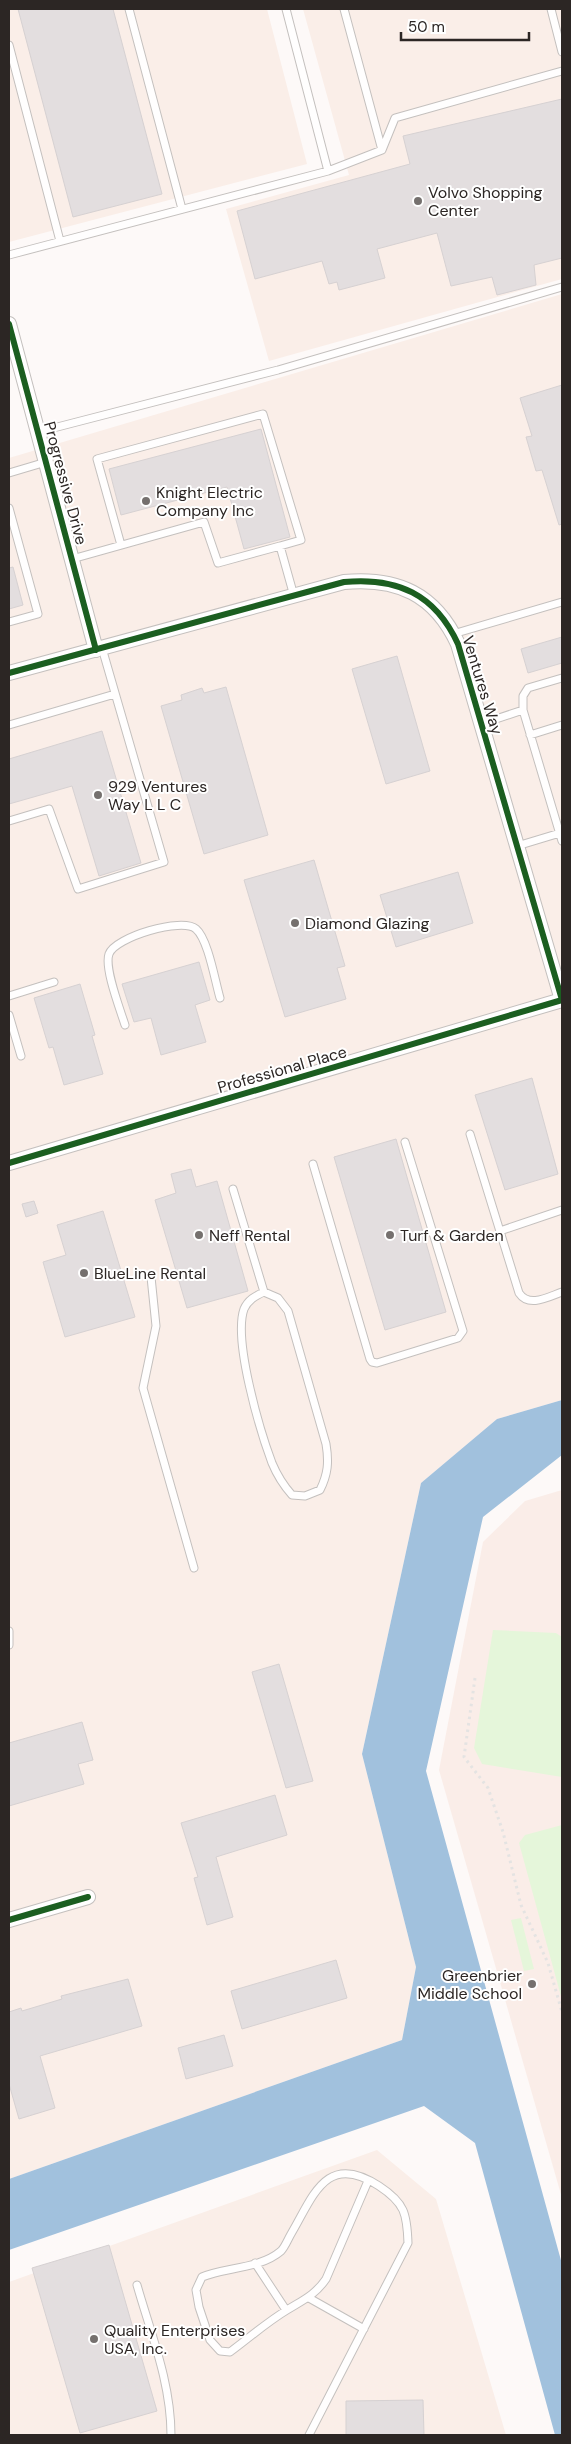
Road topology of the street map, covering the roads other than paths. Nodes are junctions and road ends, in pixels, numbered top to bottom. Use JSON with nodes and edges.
{"nodes":[{"id":1,"x":129,"y":9,"type":"edge"},
{"id":2,"x":286,"y":9,"type":"edge"},
{"id":3,"x":344,"y":9,"type":"edge"},
{"id":4,"x":551,"y":9,"type":"edge"},
{"id":5,"x":9,"y":45,"type":"edge"},
{"id":6,"x":562,"y":52,"type":"edge"},
{"id":7,"x":562,"y":71,"type":"edge"},
{"id":8,"x":382,"y":150,"type":"junction"},
{"id":9,"x":328,"y":171,"type":"junction"},
{"id":10,"x":182,"y":209,"type":"junction"},
{"id":11,"x":60,"y":241,"type":"junction"},
{"id":12,"x":9,"y":255,"type":"edge"},
{"id":13,"x":562,"y":287,"type":"edge"},
{"id":14,"x":9,"y":324,"type":"edge"},
{"id":15,"x":38,"y":432,"type":"junction"},
{"id":16,"x":46,"y":462,"type":"junction"},
{"id":17,"x":9,"y":472,"type":"edge"},
{"id":18,"x":9,"y":508,"type":"edge"},
{"id":19,"x":121,"y":545,"type":"junction"},
{"id":20,"x":280,"y":546,"type":"junction"},
{"id":21,"x":72,"y":559,"type":"junction"},
{"id":22,"x":294,"y":596,"type":"junction"},
{"id":23,"x":562,"y":602,"type":"edge"},
{"id":24,"x":9,"y":622,"type":"edge"},
{"id":25,"x":453,"y":634,"type":"junction"},
{"id":26,"x":99,"y":649,"type":"junction"},
{"id":27,"x":9,"y":673,"type":"edge"},
{"id":28,"x":562,"y":678,"type":"edge"},
{"id":29,"x":115,"y":694,"type":"junction"},
{"id":30,"x":523,"y":710,"type":"junction"},
{"id":31,"x":9,"y":724,"type":"edge"},
{"id":32,"x":481,"y":724,"type":"junction"},
{"id":33,"x":562,"y":725,"type":"edge"},
{"id":34,"x":530,"y":734,"type":"junction"},
{"id":35,"x":562,"y":814,"type":"edge"},
{"id":36,"x":554,"y":816,"type":"junction"},
{"id":37,"x":9,"y":821,"type":"edge"},
{"id":38,"x":560,"y":834,"type":"junction"},
{"id":39,"x":562,"y":842,"type":"edge"},
{"id":40,"x":517,"y":846,"type":"junction"},
{"id":41,"x":54,"y":982,"type":"dead end"},
{"id":42,"x":9,"y":996,"type":"edge"},
{"id":43,"x":220,"y":998,"type":"dead end"},
{"id":44,"x":562,"y":1000,"type":"edge"},
{"id":45,"x":9,"y":1015,"type":"edge"},
{"id":46,"x":125,"y":1025,"type":"dead end"},
{"id":47,"x":21,"y":1056,"type":"dead end"},
{"id":48,"x":470,"y":1134,"type":"dead end"},
{"id":49,"x":405,"y":1142,"type":"dead end"},
{"id":50,"x":9,"y":1163,"type":"edge"},
{"id":51,"x":313,"y":1164,"type":"dead end"},
{"id":52,"x":233,"y":1189,"type":"dead end"},
{"id":53,"x":562,"y":1210,"type":"edge"},
{"id":54,"x":500,"y":1231,"type":"junction"},
{"id":55,"x":151,"y":1277,"type":"dead end"},
{"id":56,"x":264,"y":1292,"type":"junction"},
{"id":57,"x":562,"y":1292,"type":"edge"},
{"id":58,"x":194,"y":1568,"type":"dead end"},
{"id":59,"x":9,"y":1630,"type":"edge"},
{"id":60,"x":9,"y":1645,"type":"edge"},
{"id":61,"x":88,"y":1897,"type":"dead end"},
{"id":62,"x":9,"y":1920,"type":"edge"},
{"id":63,"x":368,"y":2181,"type":"junction"},
{"id":64,"x":256,"y":2263,"type":"junction"},
{"id":65,"x":137,"y":2285,"type":"dead end"},
{"id":66,"x":309,"y":2298,"type":"junction"},
{"id":67,"x":286,"y":2310,"type":"junction"},
{"id":68,"x":364,"y":2329,"type":"junction"},
{"id":69,"x":171,"y":2435,"type":"edge"},
{"id":70,"x":309,"y":2435,"type":"edge"}],
"edges":[{"from":1,"to":10,"type":"lane"},
{"from":2,"to":9,"type":"lane"},
{"from":3,"to":8,"type":"lane"},
{"from":4,"to":6,"type":"lane"},
{"from":5,"to":11,"type":"lane"},
{"from":7,"to":8,"type":"lane"},
{"from":8,"to":9,"type":"lane"},
{"from":9,"to":10,"type":"lane"},
{"from":10,"to":11,"type":"lane"},
{"from":11,"to":12,"type":"lane"},
{"from":13,"to":15,"type":"lane"},
{"from":14,"to":15,"type":"street","name":"Progressive Drive"},
{"from":15,"to":16,"type":"street","name":"Progressive Drive"},
{"from":16,"to":17,"type":"lane"},
{"from":16,"to":21,"type":"street","name":"Progressive Drive"},
{"from":18,"to":24,"type":"lane"},
{"from":19,"to":20,"type":"lane"},
{"from":19,"to":20,"type":"lane"},
{"from":19,"to":21,"type":"lane"},
{"from":20,"to":22,"type":"lane"},
{"from":21,"to":26,"type":"street","name":"Progressive Drive"},
{"from":22,"to":25,"type":"street","name":"Ventures Way"},
{"from":22,"to":26,"type":"street","name":"Ventures Way"},
{"from":23,"to":25,"type":"lane"},
{"from":25,"to":32,"type":"street","name":"Ventures Way"},
{"from":26,"to":27,"type":"street","name":"Ventures Way"},
{"from":26,"to":29,"type":"lane"},
{"from":28,"to":30,"type":"lane"},
{"from":29,"to":31,"type":"lane"},
{"from":29,"to":37,"type":"lane"},
{"from":30,"to":32,"type":"lane"},
{"from":30,"to":34,"type":"lane"},
{"from":32,"to":40,"type":"street","name":"Ventures Way"},
{"from":33,"to":34,"type":"lane"},
{"from":34,"to":36,"type":"lane"},
{"from":35,"to":36,"type":"lane"},
{"from":36,"to":38,"type":"lane"},
{"from":38,"to":39,"type":"lane"},
{"from":38,"to":40,"type":"lane"},
{"from":40,"to":44,"type":"street","name":"Ventures Way"},
{"from":41,"to":42,"type":"lane"},
{"from":43,"to":46,"type":"lane"},
{"from":44,"to":50,"type":"street","name":"Professional Place"},
{"from":45,"to":47,"type":"lane"},
{"from":48,"to":54,"type":"lane"},
{"from":49,"to":51,"type":"lane"},
{"from":52,"to":56,"type":"lane"},
{"from":53,"to":54,"type":"lane"},
{"from":54,"to":57,"type":"lane"},
{"from":55,"to":58,"type":"lane"},
{"from":56,"to":56,"type":"lane"},
{"from":59,"to":60,"type":"lane"},
{"from":61,"to":62,"type":"street"},
{"from":63,"to":64,"type":"lane"},
{"from":63,"to":66,"type":"lane"},
{"from":63,"to":68,"type":"lane"},
{"from":64,"to":67,"type":"lane"},
{"from":64,"to":67,"type":"lane"},
{"from":65,"to":69,"type":"lane"},
{"from":66,"to":67,"type":"lane"},
{"from":66,"to":68,"type":"lane"},
{"from":68,"to":70,"type":"lane"}]}
